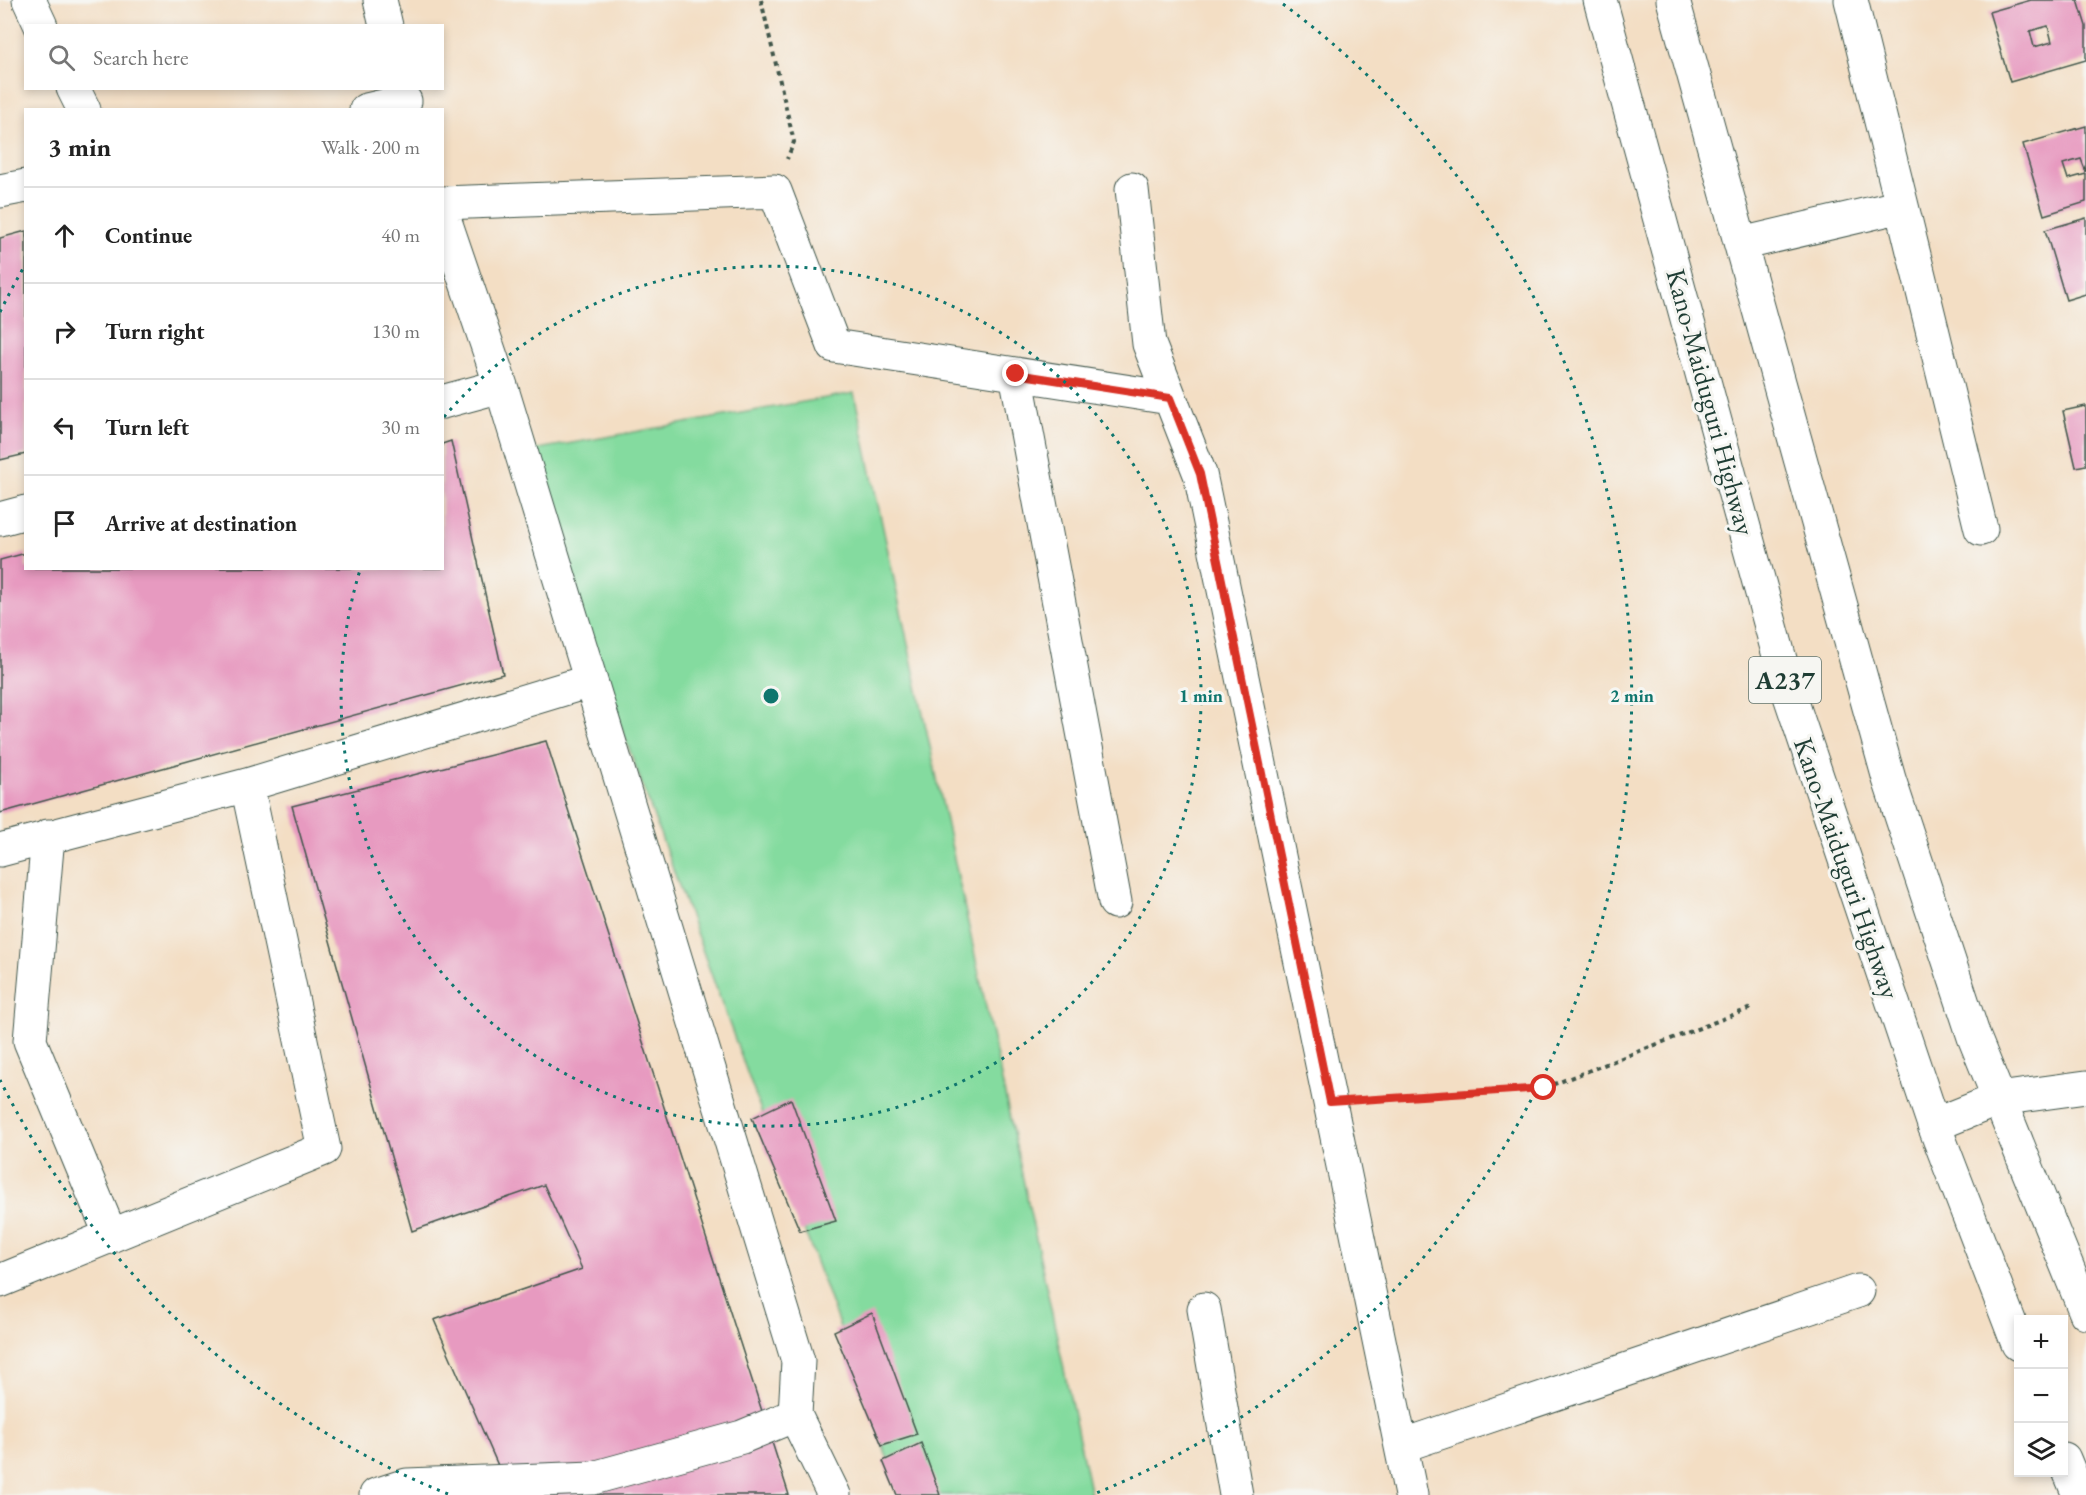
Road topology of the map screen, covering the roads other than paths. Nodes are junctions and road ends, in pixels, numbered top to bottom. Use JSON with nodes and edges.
{"nodes":[{"id":1,"x":29,"y":0,"type":"edge"},
{"id":2,"x":380,"y":0,"type":"edge"},
{"id":3,"x":1600,"y":0,"type":"edge"},
{"id":4,"x":1673,"y":0,"type":"edge"},
{"id":5,"x":1851,"y":0,"type":"edge"},
{"id":6,"x":40,"y":24,"type":"edge"},
{"id":7,"x":386,"y":24,"type":"edge"},
{"id":8,"x":74,"y":90,"type":"edge"},
{"id":9,"x":405,"y":100,"type":"edge"},
{"id":10,"x":83,"y":108,"type":"edge"},
{"id":11,"x":374,"y":108,"type":"edge"},
{"id":12,"x":24,"y":186,"type":"edge"},
{"id":13,"x":1132,"y":189,"type":"dead end"},
{"id":14,"x":0,"y":191,"type":"edge"},
{"id":15,"x":444,"y":203,"type":"edge"},
{"id":16,"x":1902,"y":206,"type":"junction"},
{"id":17,"x":444,"y":218,"type":"edge"},
{"id":18,"x":1741,"y":244,"type":"junction"},
{"id":19,"x":1016,"y":374,"type":"junction"},
{"id":20,"x":501,"y":386,"type":"junction"},
{"id":21,"x":1170,"y":398,"type":"junction"},
{"id":22,"x":444,"y":401,"type":"edge"},
{"id":23,"x":24,"y":513,"type":"edge"},
{"id":24,"x":0,"y":519,"type":"edge"},
{"id":25,"x":1981,"y":530,"type":"dead end"},
{"id":26,"x":590,"y":681,"type":"junction"},
{"id":27,"x":247,"y":785,"type":"junction"},
{"id":28,"x":48,"y":836,"type":"junction"},
{"id":29,"x":0,"y":850,"type":"edge"},
{"id":30,"x":1115,"y":902,"type":"dead end"},
{"id":31,"x":2086,"y":1088,"type":"edge"},
{"id":32,"x":1999,"y":1099,"type":"junction"},
{"id":33,"x":1934,"y":1125,"type":"junction"},
{"id":34,"x":111,"y":1236,"type":"junction"},
{"id":35,"x":0,"y":1281,"type":"edge"},
{"id":36,"x":1858,"y":1291,"type":"dead end"},
{"id":37,"x":1204,"y":1309,"type":"dead end"},
{"id":38,"x":2086,"y":1313,"type":"edge"},
{"id":39,"x":2014,"y":1331,"type":"edge"},
{"id":40,"x":795,"y":1415,"type":"junction"},
{"id":41,"x":1401,"y":1446,"type":"junction"},
{"id":42,"x":2068,"y":1469,"type":"edge"},
{"id":43,"x":458,"y":1489,"type":"edge"},
{"id":44,"x":376,"y":1495,"type":"edge"},
{"id":45,"x":834,"y":1495,"type":"edge"},
{"id":46,"x":1236,"y":1495,"type":"edge"},
{"id":47,"x":1411,"y":1495,"type":"edge"},
{"id":48,"x":2079,"y":1495,"type":"edge"}],
"edges":[{"from":1,"to":6,"type":"main road"},
{"from":2,"to":7,"type":"main road"},
{"from":3,"to":33,"type":"main road","name":"Kano-Maiduguri Highway","number":"A237"},
{"from":4,"to":18,"type":"main road","number":"A237"},
{"from":5,"to":16,"type":"main road"},
{"from":8,"to":10,"type":"main road"},
{"from":9,"to":11,"type":"main road"},
{"from":12,"to":14,"type":"main road"},
{"from":13,"to":21,"type":"main road"},
{"from":15,"to":19,"type":"main road"},
{"from":16,"to":18,"type":"main road"},
{"from":16,"to":25,"type":"main road"},
{"from":17,"to":20,"type":"main road"},
{"from":18,"to":32,"type":"main road","number":"A237"},
{"from":19,"to":21,"type":"main road"},
{"from":19,"to":30,"type":"main road"},
{"from":20,"to":22,"type":"main road"},
{"from":20,"to":26,"type":"main road"},
{"from":21,"to":41,"type":"main road"},
{"from":23,"to":24,"type":"main road"},
{"from":26,"to":27,"type":"main road"},
{"from":26,"to":40,"type":"main road"},
{"from":27,"to":28,"type":"main road"},
{"from":27,"to":34,"type":"main road"},
{"from":28,"to":29,"type":"main road"},
{"from":28,"to":34,"type":"main road"},
{"from":31,"to":32,"type":"main road"},
{"from":32,"to":33,"type":"main road"},
{"from":32,"to":38,"type":"main road","number":"A237"},
{"from":33,"to":39,"type":"main road","name":"Kano-Maiduguri Highway","number":"A237"},
{"from":34,"to":35,"type":"main road"},
{"from":36,"to":41,"type":"main road"},
{"from":37,"to":46,"type":"main road"},
{"from":40,"to":43,"type":"main road"},
{"from":40,"to":45,"type":"main road"},
{"from":41,"to":47,"type":"main road"},
{"from":42,"to":48,"type":"main road"},
{"from":43,"to":44,"type":"main road"}]}
